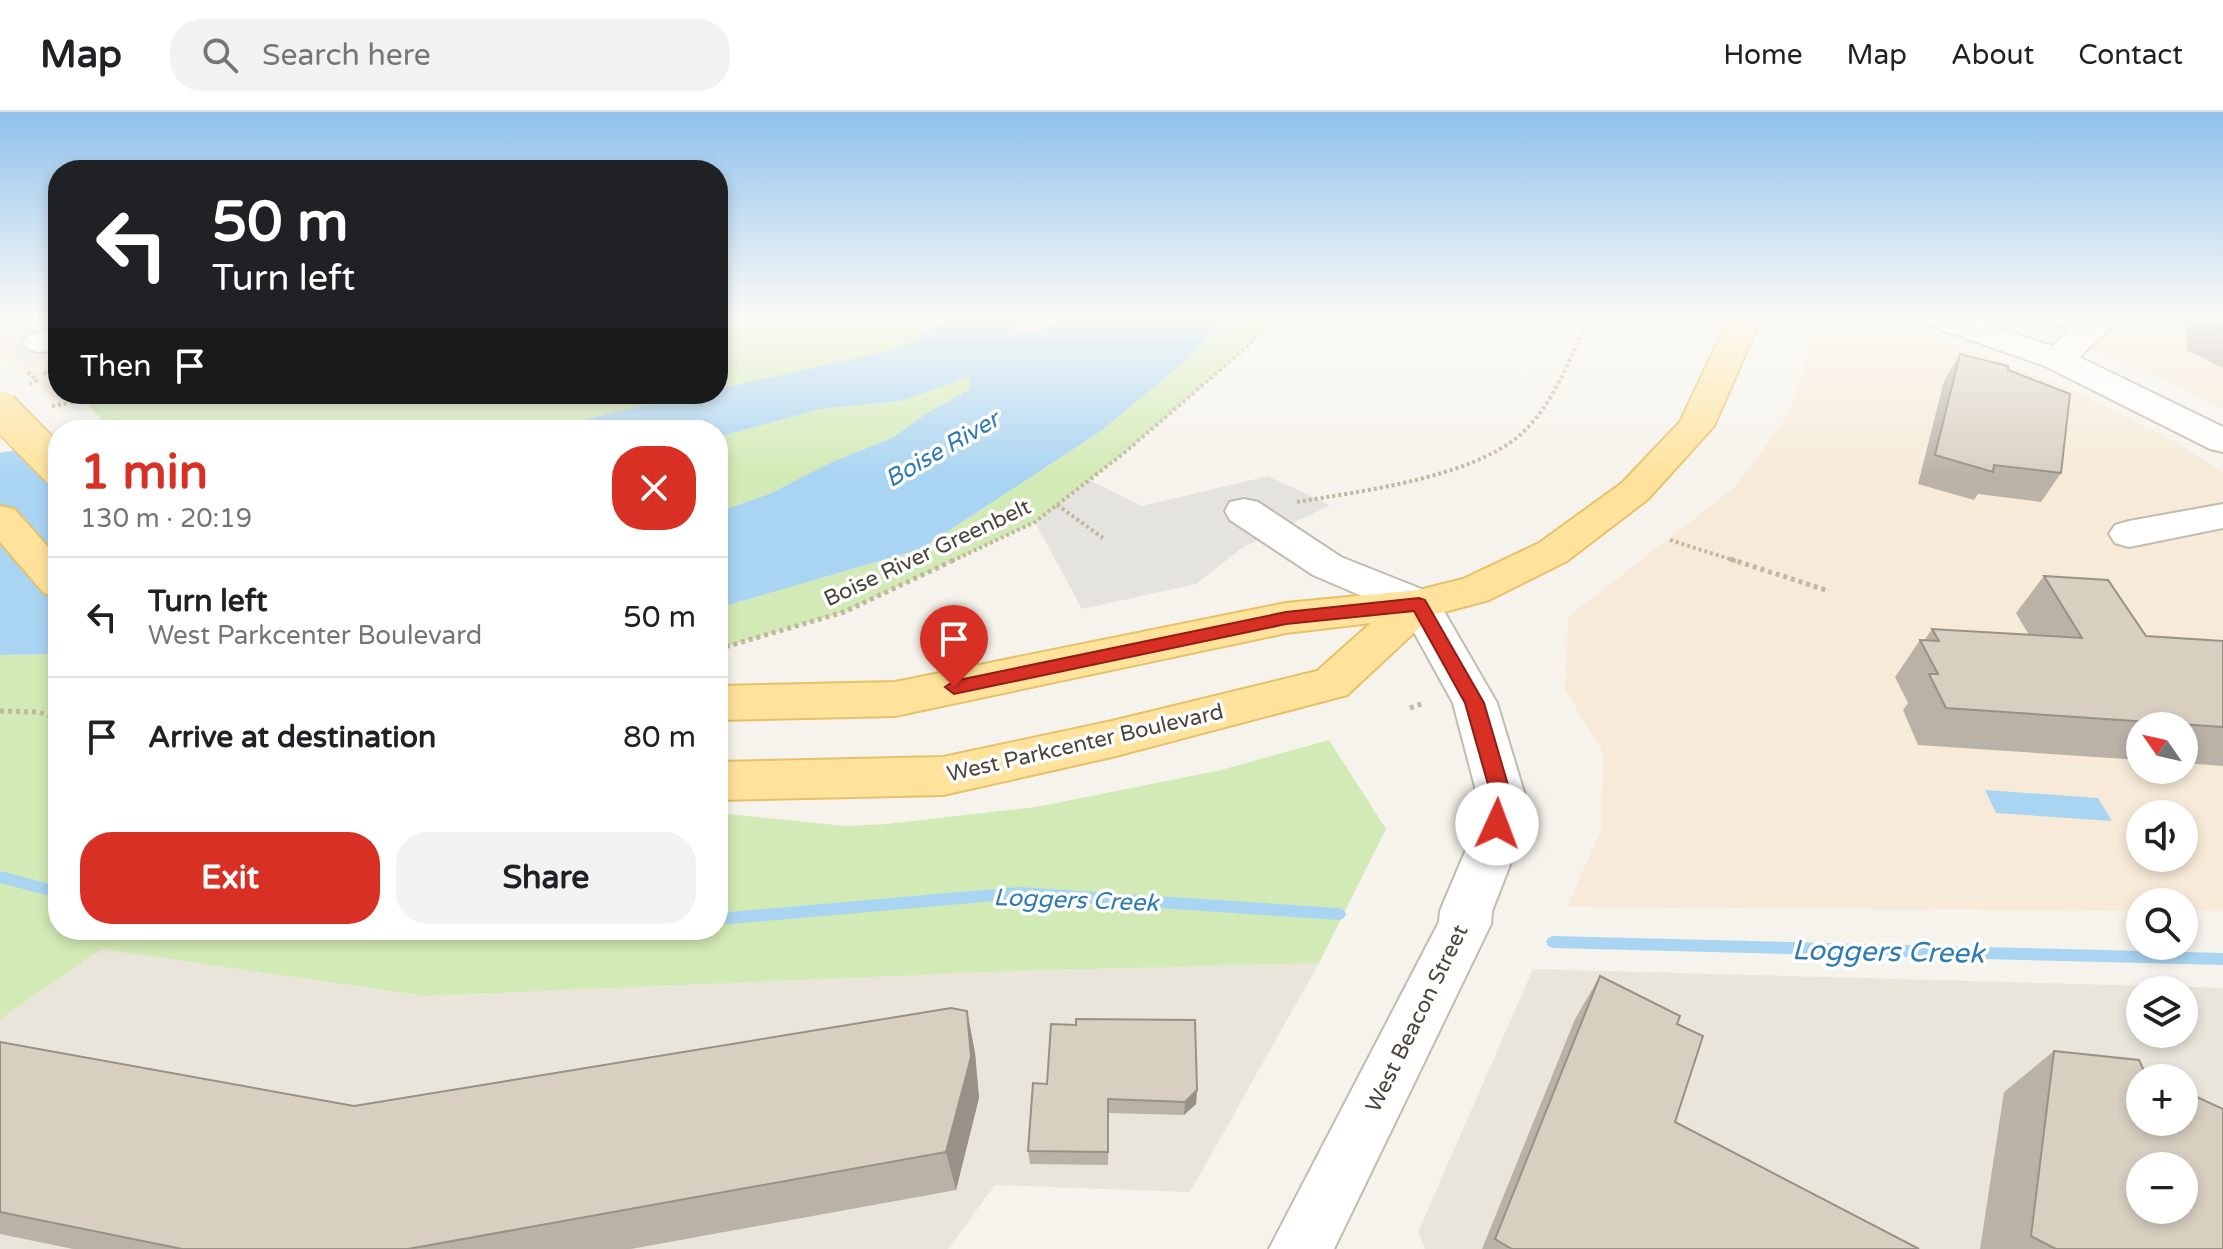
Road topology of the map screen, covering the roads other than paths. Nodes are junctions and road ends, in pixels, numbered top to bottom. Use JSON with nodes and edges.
{"nodes":[{"id":1,"x":1721,"y":371,"type":"edge"},
{"id":2,"x":2081,"y":371,"type":"edge"},
{"id":3,"x":0,"y":409,"type":"edge"},
{"id":4,"x":2223,"y":441,"type":"edge"},
{"id":5,"x":48,"y":458,"type":"edge"},
{"id":6,"x":1244,"y":511,"type":"road end"},
{"id":7,"x":2223,"y":516,"type":"edge"},
{"id":8,"x":0,"y":518,"type":"edge"},
{"id":9,"x":2129,"y":534,"type":"dead end"},
{"id":10,"x":48,"y":572,"type":"edge"},
{"id":11,"x":1419,"y":604,"type":"junction"},
{"id":12,"x":728,"y":703,"type":"edge"},
{"id":13,"x":728,"y":781,"type":"edge"},
{"id":14,"x":1301,"y":1249,"type":"edge"}],
"edges":[{"from":1,"to":11,"type":"main road","name":"West Parkcenter Boulevard"},
{"from":2,"to":4,"type":"street"},
{"from":3,"to":5,"type":"main road","bridge":true},
{"from":6,"to":11,"type":"street"},
{"from":7,"to":9,"type":"street"},
{"from":8,"to":10,"type":"main road"},
{"from":11,"to":12,"type":"main road","name":"West Parkcenter Boulevard"},
{"from":11,"to":13,"type":"main road","name":"West Parkcenter Boulevard"},
{"from":11,"to":14,"type":"street","name":"West Beacon Street"}]}
